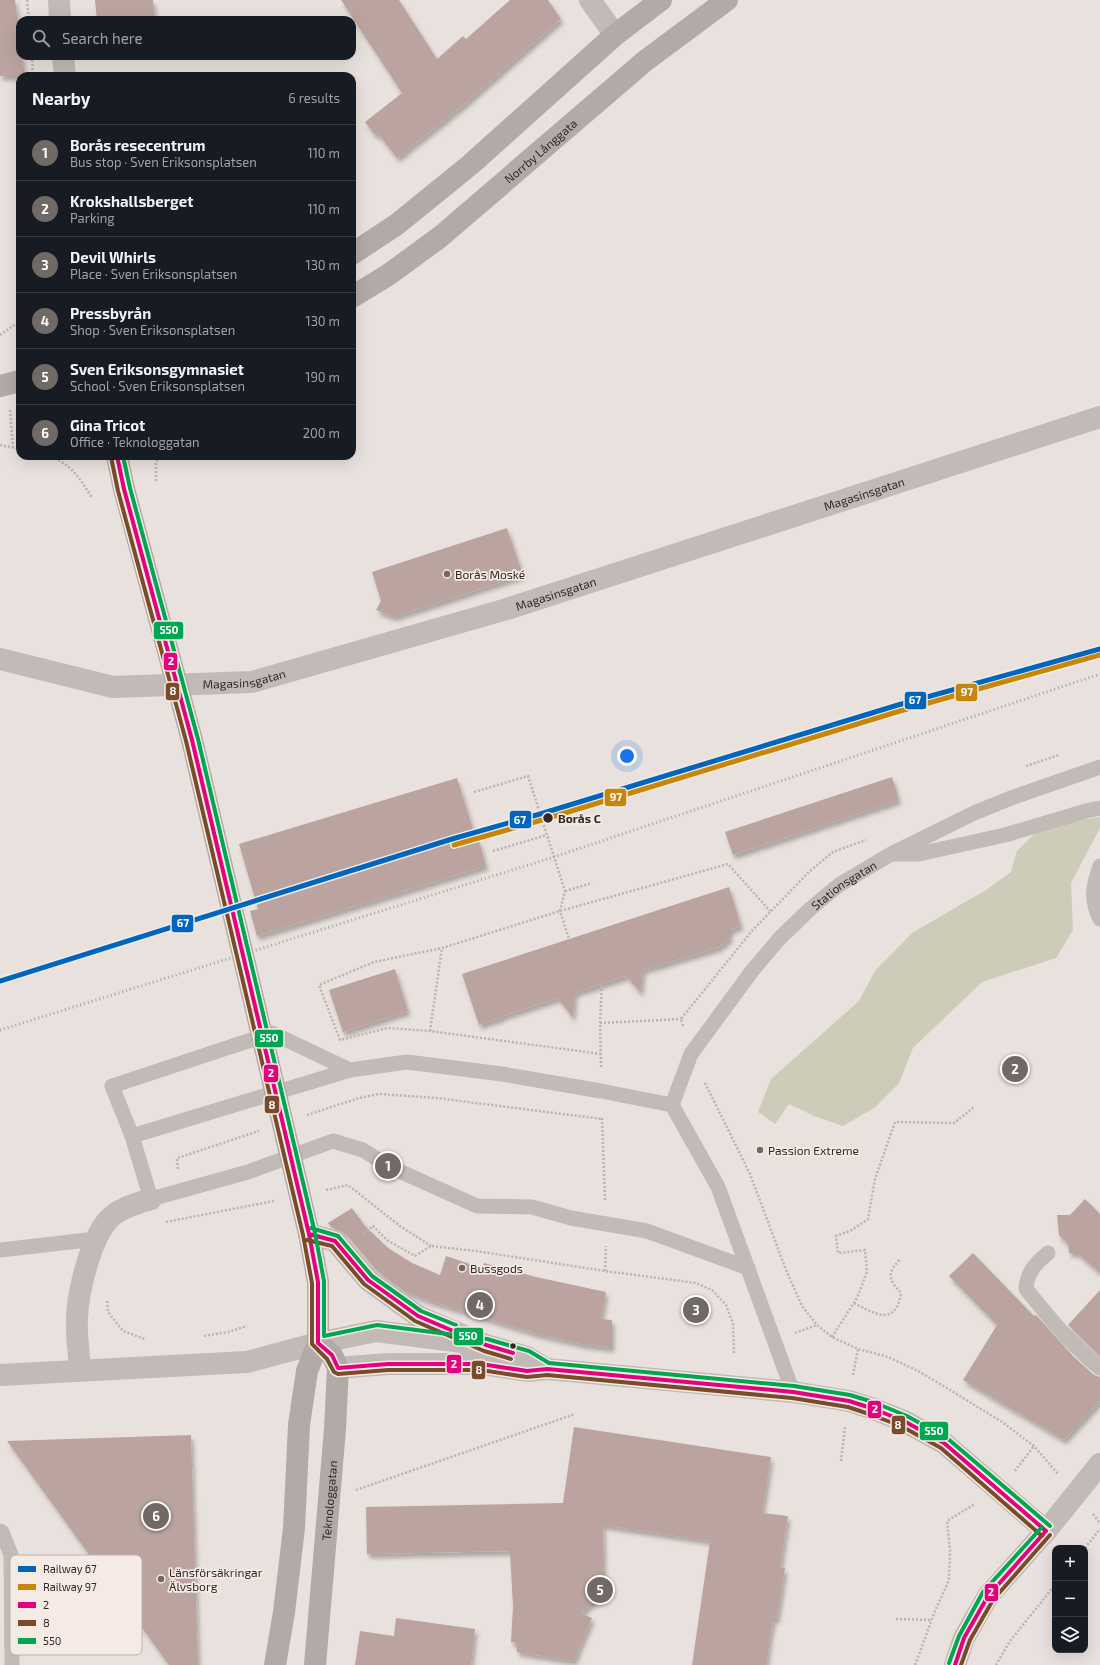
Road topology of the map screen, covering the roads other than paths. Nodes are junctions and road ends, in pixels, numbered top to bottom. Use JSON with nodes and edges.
{"nodes":[{"id":1,"x":59,"y":0,"type":"edge"},
{"id":2,"x":590,"y":0,"type":"edge"},
{"id":3,"x":661,"y":0,"type":"edge"},
{"id":4,"x":727,"y":0,"type":"edge"},
{"id":5,"x":60,"y":16,"type":"edge"},
{"id":6,"x":615,"y":35,"type":"junction"},
{"id":7,"x":63,"y":60,"type":"edge"},
{"id":8,"x":65,"y":72,"type":"edge"},
{"id":9,"x":356,"y":251,"type":"edge"},
{"id":10,"x":356,"y":295,"type":"edge"},
{"id":11,"x":16,"y":382,"type":"edge"},
{"id":12,"x":0,"y":386,"type":"edge"},
{"id":13,"x":1100,"y":416,"type":"edge"},
{"id":14,"x":119,"y":460,"type":"edge"},
{"id":15,"x":0,"y":659,"type":"edge"},
{"id":16,"x":1100,"y":768,"type":"edge"},
{"id":17,"x":1100,"y":808,"type":"edge"},
{"id":18,"x":891,"y":854,"type":"junction"},
{"id":19,"x":1100,"y":866,"type":"edge"},
{"id":20,"x":1100,"y":919,"type":"edge"},
{"id":21,"x":350,"y":1070,"type":"junction"},
{"id":22,"x":672,"y":1104,"type":"junction"},
{"id":23,"x":132,"y":1136,"type":"junction"},
{"id":24,"x":151,"y":1199,"type":"junction"},
{"id":25,"x":309,"y":1234,"type":"junction"},
{"id":26,"x":96,"y":1239,"type":"junction"},
{"id":27,"x":0,"y":1250,"type":"edge"},
{"id":28,"x":1048,"y":1253,"type":"dead end"},
{"id":29,"x":748,"y":1268,"type":"junction"},
{"id":30,"x":318,"y":1343,"type":"junction"},
{"id":31,"x":486,"y":1344,"type":"junction"},
{"id":32,"x":338,"y":1368,"type":"junction"},
{"id":33,"x":1100,"y":1368,"type":"edge"},
{"id":34,"x":547,"y":1369,"type":"junction"},
{"id":35,"x":80,"y":1370,"type":"junction"},
{"id":36,"x":0,"y":1375,"type":"edge"},
{"id":37,"x":794,"y":1392,"type":"junction"},
{"id":38,"x":1100,"y":1464,"type":"edge"},
{"id":39,"x":0,"y":1531,"type":"edge"},
{"id":40,"x":1046,"y":1531,"type":"junction"},
{"id":41,"x":11,"y":1555,"type":"edge"},
{"id":42,"x":10,"y":1562,"type":"edge"},
{"id":43,"x":5,"y":1598,"type":"edge"},
{"id":44,"x":10,"y":1646,"type":"edge"},
{"id":45,"x":11,"y":1655,"type":"edge"},
{"id":46,"x":12,"y":1665,"type":"edge"},
{"id":47,"x":276,"y":1665,"type":"edge"},
{"id":48,"x":316,"y":1665,"type":"edge"},
{"id":49,"x":955,"y":1665,"type":"edge"}],
"edges":[{"from":1,"to":5,"type":"street"},
{"from":2,"to":6,"type":"street"},
{"from":3,"to":6,"type":"main road"},
{"from":4,"to":10,"type":"main road","name":"Norrby Långgata"},
{"from":6,"to":9,"type":"main road"},
{"from":7,"to":8,"type":"street"},
{"from":11,"to":12,"type":"main road"},
{"from":13,"to":15,"type":"street","name":"Magasinsgatan"},
{"from":14,"to":25,"type":"main road","bridge":true},
{"from":16,"to":18,"type":"lane","name":"Stationsgatan"},
{"from":17,"to":18,"type":"lane"},
{"from":18,"to":22,"type":"lane","name":"Stationsgatan"},
{"from":19,"to":20,"type":"lane"},
{"from":21,"to":22,"type":"lane"},
{"from":21,"to":23,"type":"lane"},
{"from":21,"to":23,"type":"lane"},
{"from":22,"to":29,"type":"lane"},
{"from":23,"to":24,"type":"lane"},
{"from":24,"to":26,"type":"street"},
{"from":24,"to":29,"type":"lane"},
{"from":25,"to":30,"type":"main road"},
{"from":25,"to":31,"type":"street"},
{"from":26,"to":27,"type":"lane"},
{"from":26,"to":35,"type":"street"},
{"from":28,"to":33,"type":"lane"},
{"from":29,"to":37,"type":"lane"},
{"from":30,"to":31,"type":"street"},
{"from":30,"to":32,"type":"main road"},
{"from":30,"to":35,"type":"street"},
{"from":30,"to":47,"type":"main road"},
{"from":31,"to":34,"type":"street"},
{"from":32,"to":34,"type":"street"},
{"from":32,"to":48,"type":"main road","name":"Teknologgatan"},
{"from":34,"to":37,"type":"street"},
{"from":35,"to":36,"type":"street"},
{"from":37,"to":40,"type":"street"},
{"from":38,"to":40,"type":"street"},
{"from":39,"to":41,"type":"lane"},
{"from":40,"to":49,"type":"street"},
{"from":42,"to":43,"type":"lane"},
{"from":43,"to":44,"type":"lane"},
{"from":45,"to":46,"type":"lane"}]}
